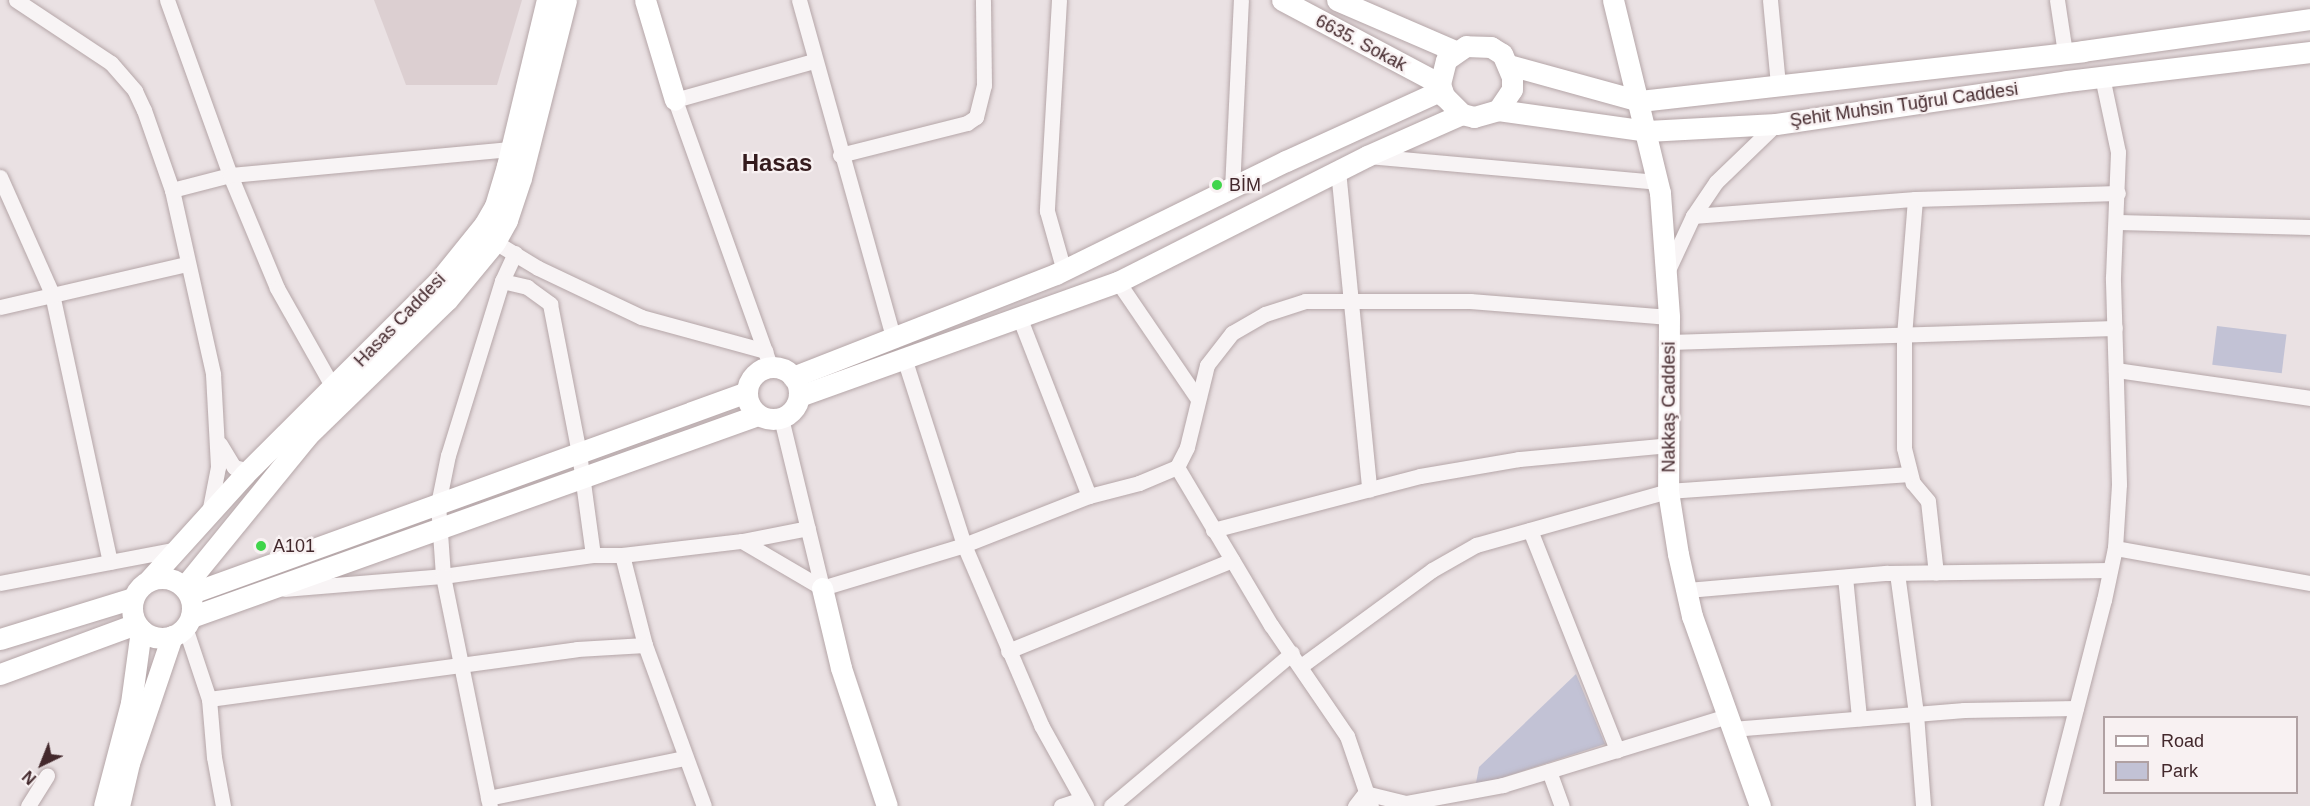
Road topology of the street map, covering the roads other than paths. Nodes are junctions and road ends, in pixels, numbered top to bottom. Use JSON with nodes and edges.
{"nodes":[{"id":1,"x":16,"y":0,"type":"edge"},
{"id":2,"x":167,"y":0,"type":"edge"},
{"id":3,"x":547,"y":0,"type":"edge"},
{"id":4,"x":566,"y":0,"type":"edge"},
{"id":5,"x":645,"y":0,"type":"edge"},
{"id":6,"x":799,"y":0,"type":"edge"},
{"id":7,"x":983,"y":0,"type":"edge"},
{"id":8,"x":1059,"y":0,"type":"edge"},
{"id":9,"x":1240,"y":0,"type":"edge"},
{"id":10,"x":1282,"y":0,"type":"edge"},
{"id":11,"x":1337,"y":0,"type":"edge"},
{"id":12,"x":1614,"y":0,"type":"edge"},
{"id":13,"x":1770,"y":0,"type":"edge"},
{"id":14,"x":2057,"y":0,"type":"edge"},
{"id":15,"x":2310,"y":19,"type":"edge"},
{"id":16,"x":1455,"y":51,"type":"junction"},
{"id":17,"x":2310,"y":52,"type":"edge"},
{"id":18,"x":2065,"y":53,"type":"junction"},
{"id":19,"x":814,"y":61,"type":"junction"},
{"id":20,"x":1509,"y":65,"type":"junction"},
{"id":21,"x":2102,"y":77,"type":"junction"},
{"id":22,"x":1778,"y":85,"type":"junction"},
{"id":23,"x":1441,"y":87,"type":"junction"},
{"id":24,"x":675,"y":100,"type":"junction"},
{"id":25,"x":1640,"y":101,"type":"junction"},
{"id":26,"x":1498,"y":110,"type":"junction"},
{"id":27,"x":1462,"y":114,"type":"junction"},
{"id":28,"x":1776,"y":124,"type":"junction"},
{"id":29,"x":1647,"y":131,"type":"junction"},
{"id":30,"x":511,"y":149,"type":"junction"},
{"id":31,"x":840,"y":155,"type":"junction"},
{"id":32,"x":1367,"y":156,"type":"junction"},
{"id":33,"x":1338,"y":170,"type":"junction"},
{"id":34,"x":230,"y":175,"type":"junction"},
{"id":35,"x":0,"y":177,"type":"edge"},
{"id":36,"x":1658,"y":182,"type":"junction"},
{"id":37,"x":1232,"y":189,"type":"junction"},
{"id":38,"x":172,"y":190,"type":"junction"},
{"id":39,"x":2118,"y":194,"type":"junction"},
{"id":40,"x":1915,"y":199,"type":"junction"},
{"id":41,"x":1693,"y":216,"type":"junction"},
{"id":42,"x":2118,"y":222,"type":"junction"},
{"id":43,"x":2310,"y":226,"type":"edge"},
{"id":44,"x":495,"y":242,"type":"junction"},
{"id":45,"x":515,"y":253,"type":"junction"},
{"id":46,"x":186,"y":264,"type":"junction"},
{"id":47,"x":1064,"y":271,"type":"junction"},
{"id":48,"x":1665,"y":275,"type":"junction"},
{"id":49,"x":502,"y":281,"type":"junction"},
{"id":50,"x":1118,"y":282,"type":"junction"},
{"id":51,"x":52,"y":294,"type":"junction"},
{"id":52,"x":1349,"y":301,"type":"junction"},
{"id":53,"x":0,"y":307,"type":"edge"},
{"id":54,"x":1669,"y":317,"type":"junction"},
{"id":55,"x":1020,"y":319,"type":"junction"},
{"id":56,"x":2115,"y":328,"type":"junction"},
{"id":57,"x":1904,"y":336,"type":"junction"},
{"id":58,"x":894,"y":340,"type":"junction"},
{"id":59,"x":1669,"y":342,"type":"junction"},
{"id":60,"x":768,"y":360,"type":"junction"},
{"id":61,"x":905,"y":361,"type":"junction"},
{"id":62,"x":2116,"y":370,"type":"junction"},
{"id":63,"x":796,"y":387,"type":"junction"},
{"id":64,"x":334,"y":388,"type":"junction"},
{"id":65,"x":747,"y":392,"type":"junction"},
{"id":66,"x":1197,"y":398,"type":"junction"},
{"id":67,"x":2310,"y":398,"type":"edge"},
{"id":68,"x":758,"y":415,"type":"junction"},
{"id":69,"x":781,"y":418,"type":"junction"},
{"id":70,"x":218,"y":438,"type":"junction"},
{"id":71,"x":1669,"y":445,"type":"junction"},
{"id":72,"x":579,"y":453,"type":"junction"},
{"id":73,"x":254,"y":465,"type":"junction"},
{"id":74,"x":1177,"y":466,"type":"junction"},
{"id":75,"x":1909,"y":474,"type":"junction"},
{"id":76,"x":582,"y":477,"type":"junction"},
{"id":77,"x":1369,"y":489,"type":"junction"},
{"id":78,"x":1668,"y":491,"type":"junction"},
{"id":79,"x":1089,"y":496,"type":"junction"},
{"id":80,"x":438,"y":504,"type":"junction"},
{"id":81,"x":209,"y":516,"type":"junction"},
{"id":82,"x":438,"y":528,"type":"junction"},
{"id":83,"x":808,"y":528,"type":"junction"},
{"id":84,"x":1214,"y":530,"type":"junction"},
{"id":85,"x":1530,"y":530,"type":"junction"},
{"id":86,"x":742,"y":541,"type":"junction"},
{"id":87,"x":964,"y":545,"type":"junction"},
{"id":88,"x":181,"y":548,"type":"junction"},
{"id":89,"x":2115,"y":548,"type":"junction"},
{"id":90,"x":593,"y":555,"type":"junction"},
{"id":91,"x":622,"y":555,"type":"junction"},
{"id":92,"x":1232,"y":560,"type":"junction"},
{"id":93,"x":110,"y":562,"type":"junction"},
{"id":94,"x":2110,"y":570,"type":"junction"},
{"id":95,"x":1897,"y":573,"type":"junction"},
{"id":96,"x":1936,"y":573,"type":"junction"},
{"id":97,"x":443,"y":576,"type":"junction"},
{"id":98,"x":1845,"y":577,"type":"junction"},
{"id":99,"x":149,"y":580,"type":"junction"},
{"id":100,"x":0,"y":583,"type":"edge"},
{"id":101,"x":2310,"y":583,"type":"edge"},
{"id":102,"x":822,"y":588,"type":"junction"},
{"id":103,"x":1687,"y":590,"type":"junction"},
{"id":104,"x":186,"y":591,"type":"junction"},
{"id":105,"x":263,"y":591,"type":"junction"},
{"id":106,"x":133,"y":598,"type":"junction"},
{"id":107,"x":139,"y":627,"type":"junction"},
{"id":108,"x":183,"y":627,"type":"junction"},
{"id":109,"x":0,"y":639,"type":"edge"},
{"id":110,"x":645,"y":645,"type":"junction"},
{"id":111,"x":1008,"y":651,"type":"junction"},
{"id":112,"x":1297,"y":660,"type":"junction"},
{"id":113,"x":462,"y":665,"type":"junction"},
{"id":114,"x":0,"y":674,"type":"edge"},
{"id":115,"x":209,"y":699,"type":"junction"},
{"id":116,"x":2076,"y":708,"type":"junction"},
{"id":117,"x":1916,"y":714,"type":"junction"},
{"id":118,"x":1859,"y":718,"type":"junction"},
{"id":119,"x":1729,"y":722,"type":"junction"},
{"id":120,"x":1617,"y":750,"type":"junction"},
{"id":121,"x":685,"y":758,"type":"junction"},
{"id":122,"x":1549,"y":771,"type":"junction"},
{"id":123,"x":47,"y":776,"type":"dead end"},
{"id":124,"x":1368,"y":799,"type":"edge"},
{"id":125,"x":489,"y":802,"type":"edge"},
{"id":126,"x":1084,"y":802,"type":"edge"},
{"id":127,"x":28,"y":806,"type":"edge"},
{"id":128,"x":104,"y":806,"type":"edge"},
{"id":129,"x":119,"y":806,"type":"edge"},
{"id":130,"x":223,"y":806,"type":"edge"},
{"id":131,"x":704,"y":806,"type":"edge"},
{"id":132,"x":887,"y":806,"type":"edge"},
{"id":133,"x":1061,"y":806,"type":"edge"},
{"id":134,"x":1111,"y":806,"type":"edge"},
{"id":135,"x":1355,"y":806,"type":"edge"},
{"id":136,"x":1562,"y":806,"type":"edge"},
{"id":137,"x":1760,"y":806,"type":"edge"},
{"id":138,"x":1923,"y":806,"type":"edge"},
{"id":139,"x":2051,"y":806,"type":"edge"}],
"edges":[{"from":1,"to":38,"type":"street"},
{"from":2,"to":34,"type":"street"},
{"from":3,"to":30,"type":"main road","name":"Hasas Caddesi"},
{"from":4,"to":44,"type":"main road","name":"Hasas Caddesi"},
{"from":5,"to":24,"type":"main road"},
{"from":6,"to":19,"type":"street"},
{"from":7,"to":31,"type":"street"},
{"from":8,"to":47,"type":"street"},
{"from":9,"to":37,"type":"street"},
{"from":10,"to":23,"type":"main road","name":"6635. Sokak"},
{"from":11,"to":16,"type":"main road","name":"6635. Sokak"},
{"from":12,"to":25,"type":"main road","name":"Nakkaş Caddesi"},
{"from":13,"to":22,"type":"street"},
{"from":14,"to":18,"type":"street"},
{"from":15,"to":18,"type":"main road","name":"Şehit Muhsin Tuğrul Caddesi"},
{"from":16,"to":20,"type":"main road"},
{"from":16,"to":23,"type":"main road"},
{"from":17,"to":21,"type":"main road","name":"Şehit Muhsin Tuğrul Caddesi"},
{"from":18,"to":22,"type":"main road","name":"Şehit Muhsin Tuğrul Caddesi"},
{"from":19,"to":24,"type":"street"},
{"from":19,"to":31,"type":"street"},
{"from":20,"to":25,"type":"main road","name":"Şehit Muhsin Tuğrul Caddesi"},
{"from":20,"to":26,"type":"main road"},
{"from":21,"to":28,"type":"main road","name":"Şehit Muhsin Tuğrul Caddesi"},
{"from":21,"to":39,"type":"street"},
{"from":22,"to":25,"type":"main road","name":"Şehit Muhsin Tuğrul Caddesi"},
{"from":23,"to":27,"type":"main road"},
{"from":23,"to":37,"type":"main road"},
{"from":24,"to":60,"type":"street"},
{"from":25,"to":29,"type":"main road","name":"Nakkaş Caddesi"},
{"from":26,"to":27,"type":"main road"},
{"from":26,"to":29,"type":"main road","name":"Şehit Muhsin Tuğrul Caddesi"},
{"from":27,"to":32,"type":"main road"},
{"from":28,"to":29,"type":"main road","name":"Şehit Muhsin Tuğrul Caddesi"},
{"from":28,"to":41,"type":"street"},
{"from":29,"to":36,"type":"main road","name":"Nakkaş Caddesi"},
{"from":30,"to":34,"type":"street"},
{"from":30,"to":64,"type":"main road","name":"Hasas Caddesi"},
{"from":31,"to":58,"type":"street"},
{"from":32,"to":33,"type":"main road"},
{"from":32,"to":36,"type":"street"},
{"from":33,"to":50,"type":"main road"},
{"from":33,"to":52,"type":"street"},
{"from":34,"to":38,"type":"street"},
{"from":34,"to":64,"type":"street"},
{"from":35,"to":51,"type":"street"},
{"from":36,"to":48,"type":"main road","name":"Nakkaş Caddesi"},
{"from":37,"to":47,"type":"main road"},
{"from":38,"to":46,"type":"street"},
{"from":39,"to":40,"type":"street"},
{"from":39,"to":42,"type":"street"},
{"from":40,"to":41,"type":"street"},
{"from":40,"to":57,"type":"street"},
{"from":41,"to":48,"type":"street"},
{"from":42,"to":43,"type":"street"},
{"from":42,"to":56,"type":"street"},
{"from":44,"to":45,"type":"street"},
{"from":44,"to":104,"type":"main road","name":"Hasas Caddesi"},
{"from":45,"to":49,"type":"street"},
{"from":45,"to":60,"type":"street"},
{"from":46,"to":51,"type":"street"},
{"from":46,"to":70,"type":"street"},
{"from":47,"to":58,"type":"main road"},
{"from":48,"to":54,"type":"main road","name":"Nakkaş Caddesi"},
{"from":49,"to":72,"type":"street"},
{"from":49,"to":80,"type":"street"},
{"from":50,"to":55,"type":"main road"},
{"from":50,"to":66,"type":"street"},
{"from":51,"to":53,"type":"street"},
{"from":51,"to":93,"type":"street"},
{"from":52,"to":54,"type":"street"},
{"from":52,"to":66,"type":"street"},
{"from":52,"to":77,"type":"street"},
{"from":54,"to":59,"type":"main road","name":"Nakkaş Caddesi"},
{"from":55,"to":61,"type":"main road"},
{"from":55,"to":79,"type":"street"},
{"from":56,"to":57,"type":"street"},
{"from":56,"to":62,"type":"street"},
{"from":57,"to":59,"type":"street"},
{"from":57,"to":75,"type":"street"},
{"from":58,"to":63,"type":"main road"},
{"from":59,"to":71,"type":"main road","name":"Nakkaş Caddesi"},
{"from":60,"to":63,"type":"main road"},
{"from":60,"to":65,"type":"main road"},
{"from":61,"to":63,"type":"main road"},
{"from":61,"to":87,"type":"street"},
{"from":62,"to":67,"type":"street"},
{"from":62,"to":89,"type":"street"},
{"from":63,"to":69,"type":"main road"},
{"from":64,"to":73,"type":"main road","name":"Hasas Caddesi"},
{"from":65,"to":68,"type":"main road"},
{"from":65,"to":72,"type":"main road"},
{"from":66,"to":74,"type":"street"},
{"from":68,"to":69,"type":"main road"},
{"from":68,"to":76,"type":"main road"},
{"from":69,"to":83,"type":"street"},
{"from":70,"to":73,"type":"street"},
{"from":70,"to":81,"type":"street"},
{"from":71,"to":77,"type":"street"},
{"from":71,"to":78,"type":"main road","name":"Nakkaş Caddesi"},
{"from":72,"to":76,"type":"street"},
{"from":72,"to":80,"type":"main road"},
{"from":73,"to":81,"type":"main road","name":"Hasas Caddesi"},
{"from":74,"to":79,"type":"street"},
{"from":74,"to":84,"type":"street"},
{"from":75,"to":78,"type":"street"},
{"from":75,"to":96,"type":"street"},
{"from":76,"to":82,"type":"main road"},
{"from":76,"to":90,"type":"street"},
{"from":77,"to":84,"type":"street"},
{"from":78,"to":85,"type":"street"},
{"from":78,"to":103,"type":"main road","name":"Nakkaş Caddesi"},
{"from":79,"to":87,"type":"street"},
{"from":80,"to":82,"type":"street"},
{"from":80,"to":104,"type":"main road"},
{"from":81,"to":88,"type":"main road","name":"Hasas Caddesi"},
{"from":82,"to":97,"type":"street"},
{"from":82,"to":105,"type":"main road"},
{"from":83,"to":86,"type":"street"},
{"from":83,"to":102,"type":"street"},
{"from":84,"to":92,"type":"street"},
{"from":85,"to":112,"type":"street"},
{"from":85,"to":120,"type":"street"},
{"from":86,"to":91,"type":"street"},
{"from":86,"to":102,"type":"street"},
{"from":87,"to":102,"type":"street"},
{"from":87,"to":111,"type":"street"},
{"from":88,"to":93,"type":"street"},
{"from":88,"to":99,"type":"main road","name":"Hasas Caddesi"},
{"from":89,"to":94,"type":"street"},
{"from":89,"to":101,"type":"street"},
{"from":90,"to":91,"type":"street"},
{"from":90,"to":97,"type":"street"},
{"from":91,"to":110,"type":"street"},
{"from":92,"to":111,"type":"street"},
{"from":92,"to":112,"type":"street"},
{"from":93,"to":100,"type":"street"},
{"from":94,"to":96,"type":"street"},
{"from":94,"to":116,"type":"street"},
{"from":95,"to":96,"type":"street"},
{"from":95,"to":98,"type":"street"},
{"from":95,"to":117,"type":"street"},
{"from":97,"to":105,"type":"street"},
{"from":97,"to":113,"type":"street"},
{"from":98,"to":103,"type":"street"},
{"from":98,"to":118,"type":"street"},
{"from":99,"to":104,"type":"main road"},
{"from":99,"to":106,"type":"main road"},
{"from":102,"to":132,"type":"main road"},
{"from":103,"to":119,"type":"main road","name":"Nakkaş Caddesi"},
{"from":104,"to":108,"type":"main road"},
{"from":105,"to":108,"type":"main road"},
{"from":106,"to":107,"type":"main road"},
{"from":106,"to":109,"type":"main road"},
{"from":107,"to":108,"type":"main road"},
{"from":107,"to":114,"type":"main road"},
{"from":107,"to":128,"type":"main road"},
{"from":108,"to":115,"type":"street"},
{"from":108,"to":129,"type":"main road"},
{"from":110,"to":113,"type":"street"},
{"from":110,"to":121,"type":"street"},
{"from":111,"to":126,"type":"street"},
{"from":112,"to":124,"type":"street"},
{"from":112,"to":134,"type":"street"},
{"from":113,"to":115,"type":"street"},
{"from":113,"to":125,"type":"street"},
{"from":115,"to":130,"type":"street"},
{"from":116,"to":117,"type":"street"},
{"from":116,"to":139,"type":"street"},
{"from":117,"to":118,"type":"street"},
{"from":117,"to":138,"type":"street"},
{"from":118,"to":119,"type":"street"},
{"from":119,"to":120,"type":"street"},
{"from":119,"to":137,"type":"main road","name":"Nakkaş Caddesi"},
{"from":120,"to":122,"type":"street"},
{"from":121,"to":125,"type":"street"},
{"from":121,"to":131,"type":"street"},
{"from":122,"to":124,"type":"street"},
{"from":122,"to":136,"type":"street"},
{"from":123,"to":127,"type":"street"},
{"from":124,"to":135,"type":"street"},
{"from":126,"to":133,"type":"street"}]}
